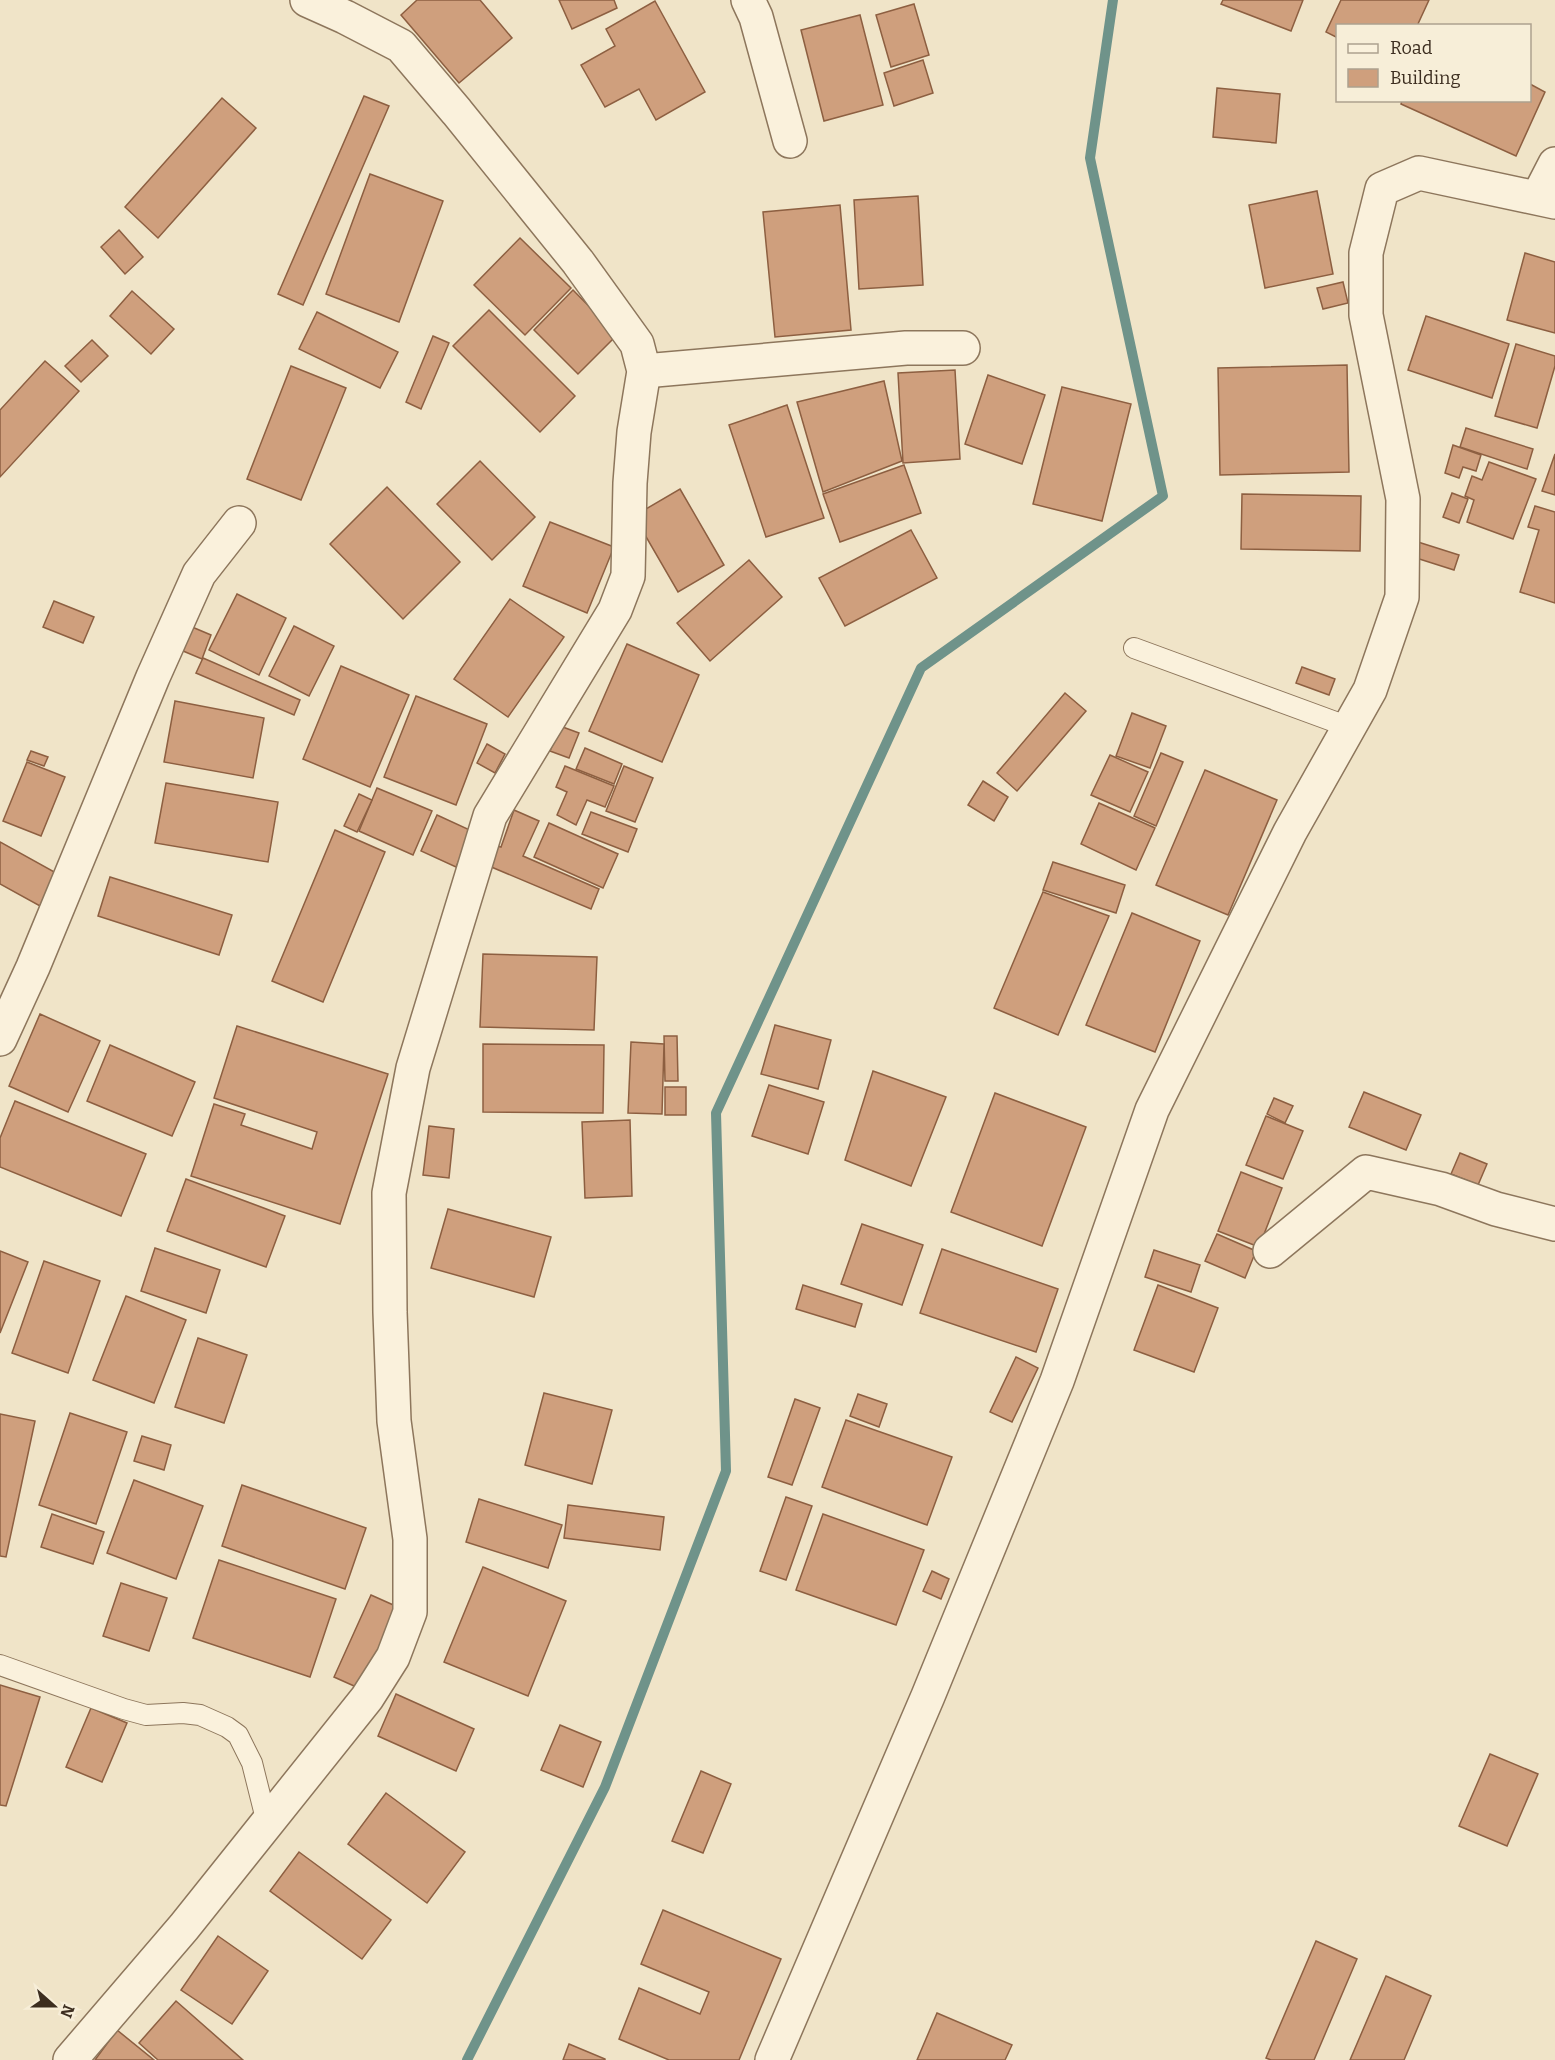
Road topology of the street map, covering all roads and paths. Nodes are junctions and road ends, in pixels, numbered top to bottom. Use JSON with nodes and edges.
{"nodes":[{"id":1,"x":307,"y":0,"type":"edge"},
{"id":2,"x":748,"y":0,"type":"edge"},
{"id":3,"x":790,"y":141,"type":"dead end"},
{"id":4,"x":1555,"y":164,"type":"edge"},
{"id":5,"x":1546,"y":199,"type":"edge"},
{"id":6,"x":963,"y":348,"type":"dead end"},
{"id":7,"x":644,"y":371,"type":"junction"},
{"id":8,"x":239,"y":523,"type":"dead end"},
{"id":9,"x":1134,"y":648,"type":"dead end"},
{"id":10,"x":1349,"y":727,"type":"junction"},
{"id":11,"x":0,"y":1039,"type":"edge"},
{"id":12,"x":1555,"y":1224,"type":"edge"},
{"id":13,"x":1270,"y":1251,"type":"dead end"},
{"id":14,"x":0,"y":1665,"type":"edge"},
{"id":15,"x":267,"y":1823,"type":"junction"},
{"id":16,"x":70,"y":2060,"type":"edge"},
{"id":17,"x":772,"y":2060,"type":"edge"}],
"edges":[{"from":1,"to":7,"type":"street"},
{"from":2,"to":3,"type":"street"},
{"from":4,"to":5,"type":"street"},
{"from":5,"to":10,"type":"street"},
{"from":6,"to":7,"type":"street"},
{"from":7,"to":15,"type":"street"},
{"from":8,"to":11,"type":"street"},
{"from":9,"to":10,"type":"lane"},
{"from":10,"to":17,"type":"street"},
{"from":12,"to":13,"type":"street"},
{"from":14,"to":15,"type":"lane"},
{"from":15,"to":16,"type":"street"}]}
